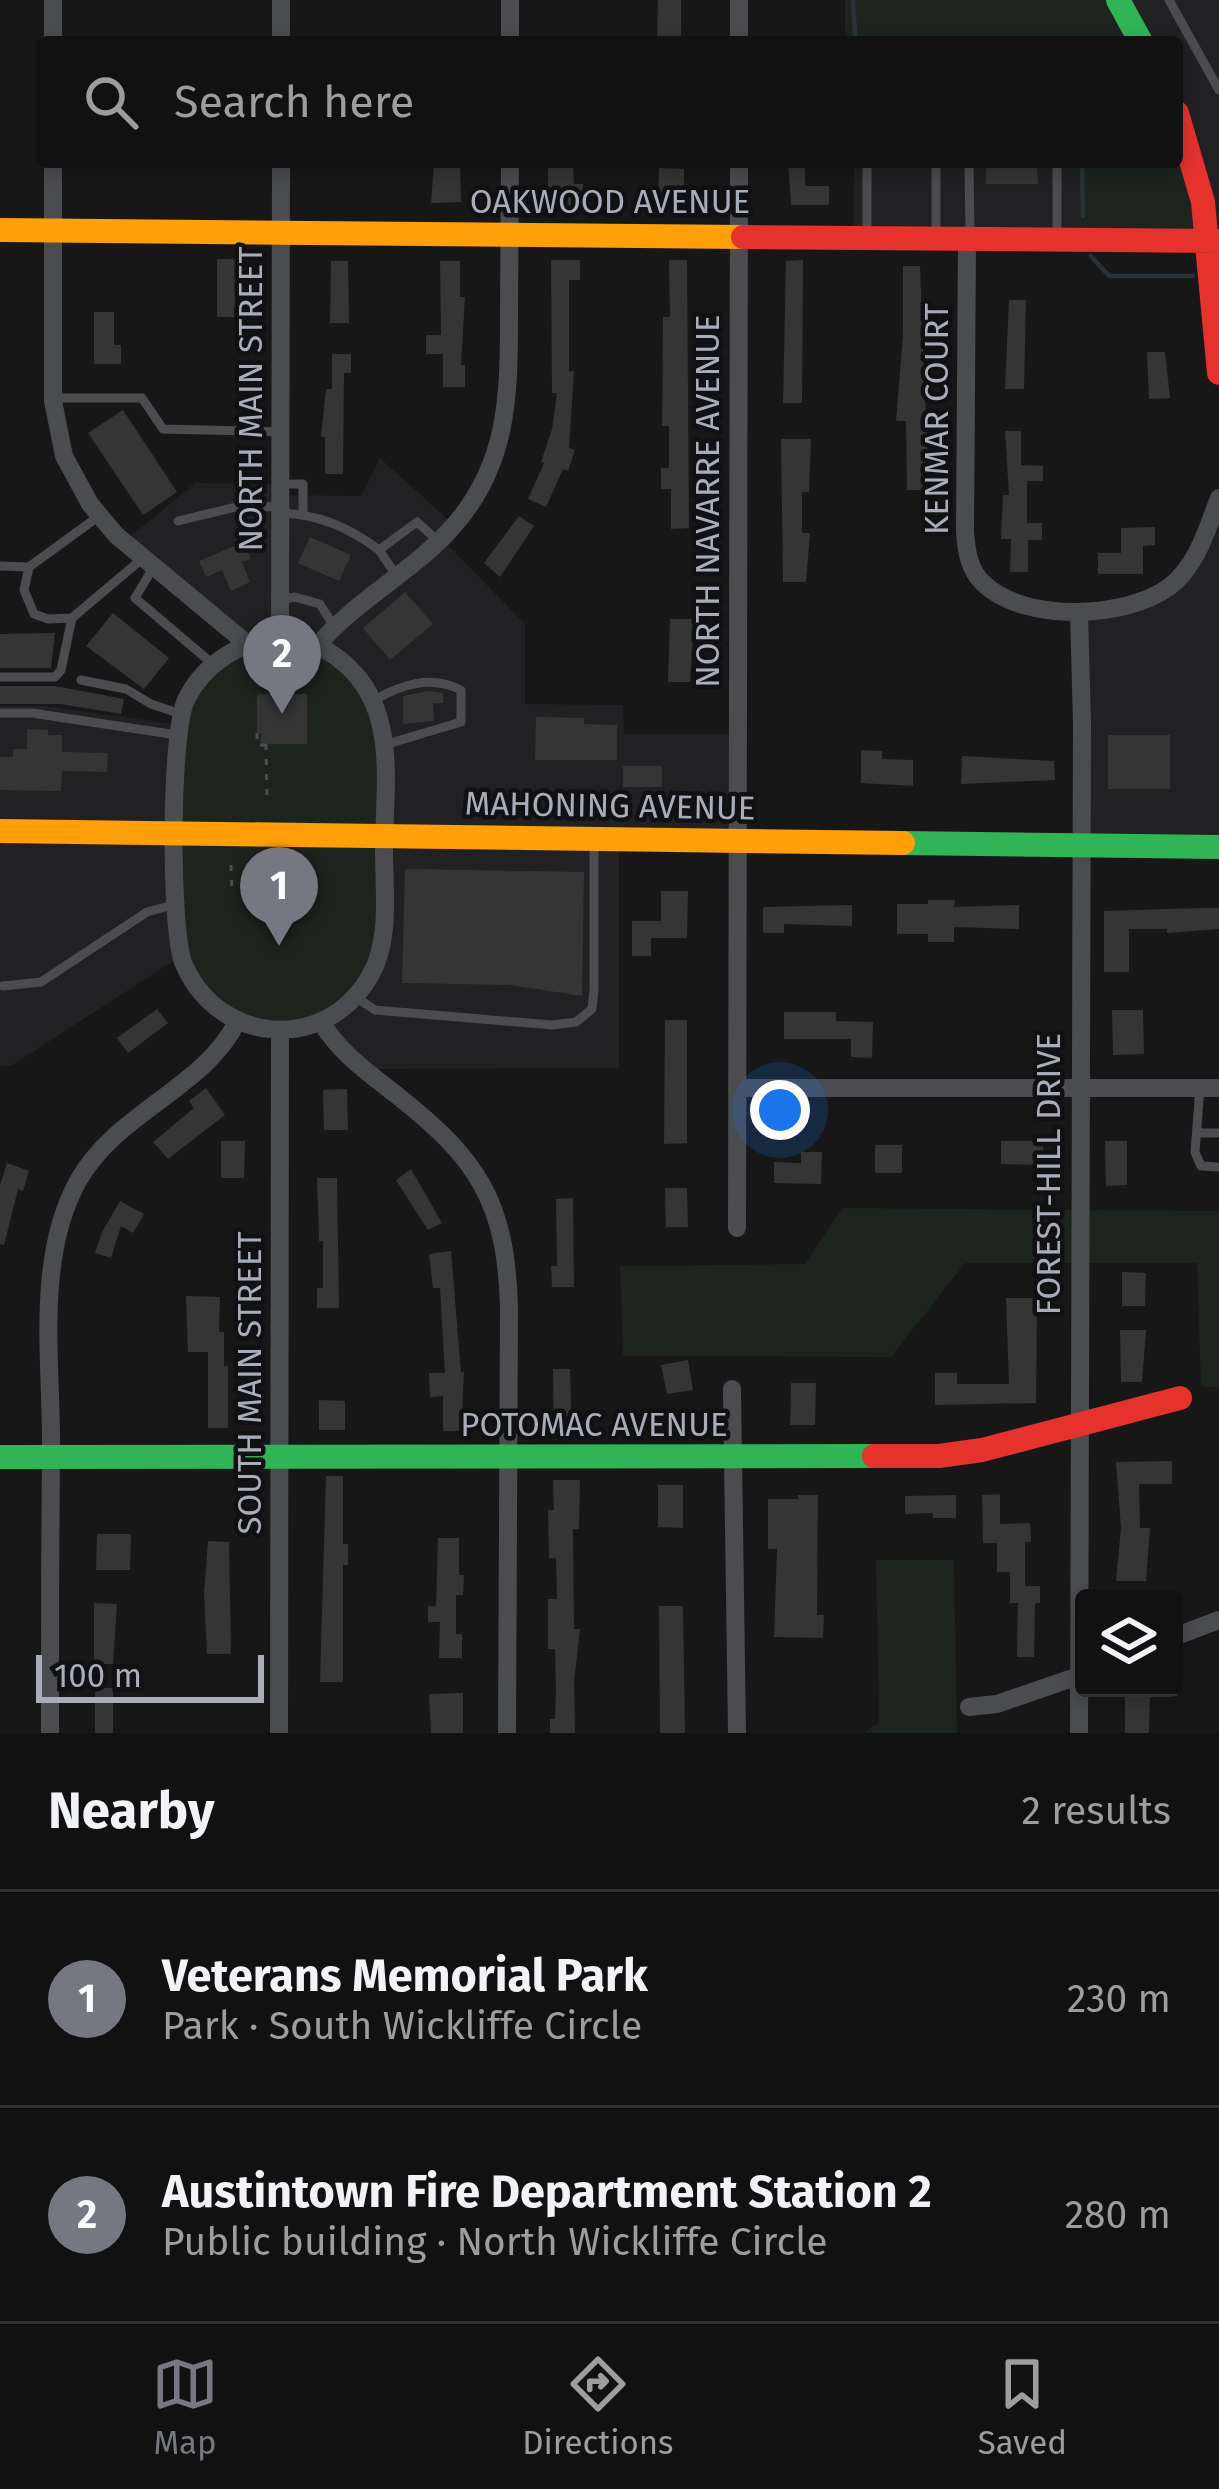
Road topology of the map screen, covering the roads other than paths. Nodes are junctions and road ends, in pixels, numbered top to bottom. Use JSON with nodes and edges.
{"nodes":[{"id":1,"x":53,"y":0,"type":"edge"},
{"id":2,"x":281,"y":0,"type":"edge"},
{"id":3,"x":510,"y":0,"type":"edge"},
{"id":4,"x":739,"y":0,"type":"edge"},
{"id":5,"x":1118,"y":0,"type":"edge"},
{"id":6,"x":1169,"y":0,"type":"edge"},
{"id":7,"x":53,"y":36,"type":"edge"},
{"id":8,"x":281,"y":36,"type":"edge"},
{"id":9,"x":510,"y":36,"type":"edge"},
{"id":10,"x":739,"y":36,"type":"edge"},
{"id":11,"x":1138,"y":36,"type":"edge"},
{"id":12,"x":1219,"y":90,"type":"edge"},
{"id":13,"x":1183,"y":129,"type":"edge"},
{"id":14,"x":53,"y":168,"type":"edge"},
{"id":15,"x":281,"y":168,"type":"edge"},
{"id":16,"x":510,"y":168,"type":"edge"},
{"id":17,"x":739,"y":168,"type":"edge"},
{"id":18,"x":867,"y":168,"type":"edge"},
{"id":19,"x":936,"y":168,"type":"edge"},
{"id":20,"x":969,"y":168,"type":"edge"},
{"id":21,"x":1057,"y":168,"type":"edge"},
{"id":22,"x":0,"y":230,"type":"edge"},
{"id":23,"x":52,"y":231,"type":"junction"},
{"id":24,"x":281,"y":234,"type":"junction"},
{"id":25,"x":509,"y":235,"type":"junction"},
{"id":26,"x":738,"y":235,"type":"junction"},
{"id":27,"x":867,"y":236,"type":"junction"},
{"id":28,"x":936,"y":237,"type":"junction"},
{"id":29,"x":968,"y":238,"type":"junction"},
{"id":30,"x":1058,"y":240,"type":"junction"},
{"id":31,"x":1213,"y":241,"type":"edge"},
{"id":32,"x":1219,"y":373,"type":"edge"},
{"id":33,"x":52,"y":398,"type":"junction"},
{"id":34,"x":280,"y":432,"type":"junction"},
{"id":35,"x":280,"y":484,"type":"junction"},
{"id":36,"x":1219,"y":498,"type":"edge"},
{"id":37,"x":280,"y":510,"type":"junction"},
{"id":38,"x":303,"y":513,"type":"junction"},
{"id":39,"x":99,"y":516,"type":"junction"},
{"id":40,"x":178,"y":521,"type":"dead end"},
{"id":41,"x":438,"y":542,"type":"junction"},
{"id":42,"x":380,"y":550,"type":"junction"},
{"id":43,"x":148,"y":562,"type":"junction"},
{"id":44,"x":0,"y":566,"type":"edge"},
{"id":45,"x":29,"y":567,"type":"junction"},
{"id":46,"x":396,"y":575,"type":"junction"},
{"id":47,"x":280,"y":600,"type":"junction"},
{"id":48,"x":1078,"y":614,"type":"junction"},
{"id":49,"x":72,"y":618,"type":"junction"},
{"id":50,"x":334,"y":627,"type":"junction"},
{"id":51,"x":280,"y":637,"type":"junction"},
{"id":52,"x":246,"y":643,"type":"junction"},
{"id":53,"x":318,"y":645,"type":"junction"},
{"id":54,"x":214,"y":665,"type":"junction"},
{"id":55,"x":0,"y":677,"type":"edge"},
{"id":56,"x":81,"y":680,"type":"dead end"},
{"id":57,"x":374,"y":700,"type":"junction"},
{"id":58,"x":0,"y":712,"type":"edge"},
{"id":59,"x":181,"y":714,"type":"junction"},
{"id":60,"x":177,"y":735,"type":"junction"},
{"id":61,"x":384,"y":745,"type":"junction"},
{"id":62,"x":0,"y":831,"type":"edge"},
{"id":63,"x":176,"y":833,"type":"junction"},
{"id":64,"x":384,"y":836,"type":"junction"},
{"id":65,"x":594,"y":838,"type":"junction"},
{"id":66,"x":737,"y":841,"type":"junction"},
{"id":67,"x":1081,"y":845,"type":"junction"},
{"id":68,"x":1219,"y":847,"type":"edge"},
{"id":69,"x":176,"y":904,"type":"junction"},
{"id":70,"x":3,"y":986,"type":"dead end"},
{"id":71,"x":354,"y":996,"type":"junction"},
{"id":72,"x":238,"y":1022,"type":"junction"},
{"id":73,"x":321,"y":1022,"type":"junction"},
{"id":74,"x":280,"y":1032,"type":"junction"},
{"id":75,"x":737,"y":1088,"type":"junction"},
{"id":76,"x":1209,"y":1088,"type":"edge"},
{"id":77,"x":1079,"y":1089,"type":"junction"},
{"id":78,"x":1197,"y":1133,"type":"junction"},
{"id":79,"x":1219,"y":1133,"type":"edge"},
{"id":80,"x":1219,"y":1167,"type":"edge"},
{"id":81,"x":736,"y":1228,"type":"dead end"},
{"id":82,"x":732,"y":1389,"type":"dead end"},
{"id":83,"x":1180,"y":1398,"type":"dead end"},
{"id":84,"x":1079,"y":1424,"type":"junction"},
{"id":85,"x":0,"y":1457,"type":"edge"},
{"id":86,"x":50,"y":1457,"type":"junction"},
{"id":87,"x":279,"y":1457,"type":"junction"},
{"id":88,"x":508,"y":1458,"type":"junction"},
{"id":89,"x":734,"y":1459,"type":"junction"},
{"id":90,"x":1080,"y":1589,"type":"edge"},
{"id":91,"x":1219,"y":1620,"type":"edge"},
{"id":92,"x":1183,"y":1634,"type":"edge"},
{"id":93,"x":1075,"y":1677,"type":"edge"},
{"id":94,"x":1080,"y":1697,"type":"edge"},
{"id":95,"x":969,"y":1707,"type":"dead end"},
{"id":96,"x":50,"y":1733,"type":"edge"},
{"id":97,"x":279,"y":1733,"type":"edge"},
{"id":98,"x":507,"y":1733,"type":"edge"},
{"id":99,"x":736,"y":1733,"type":"edge"},
{"id":100,"x":1078,"y":1733,"type":"edge"}],
"edges":[{"from":1,"to":7,"type":"street"},
{"from":2,"to":8,"type":"street"},
{"from":3,"to":9,"type":"street"},
{"from":4,"to":10,"type":"street"},
{"from":5,"to":11,"type":"street"},
{"from":6,"to":12,"type":"lane"},
{"from":13,"to":31,"type":"street"},
{"from":14,"to":23,"type":"street"},
{"from":15,"to":24,"type":"street","name":"NORTH MAIN STREET"},
{"from":16,"to":25,"type":"street"},
{"from":17,"to":26,"type":"street","name":"NORTH NAVARRE AVENUE"},
{"from":18,"to":27,"type":"lane"},
{"from":19,"to":28,"type":"lane"},
{"from":20,"to":29,"type":"lane"},
{"from":21,"to":30,"type":"lane"},
{"from":22,"to":23,"type":"street","name":"OAKWOOD AVENUE"},
{"from":23,"to":24,"type":"street","name":"OAKWOOD AVENUE"},
{"from":23,"to":33,"type":"street"},
{"from":24,"to":25,"type":"street","name":"OAKWOOD AVENUE"},
{"from":24,"to":34,"type":"street","name":"NORTH MAIN STREET"},
{"from":25,"to":26,"type":"street","name":"OAKWOOD AVENUE"},
{"from":25,"to":41,"type":"street"},
{"from":26,"to":27,"type":"street","name":"OAKWOOD AVENUE"},
{"from":26,"to":66,"type":"street","name":"NORTH NAVARRE AVENUE"},
{"from":27,"to":28,"type":"street","name":"OAKWOOD AVENUE"},
{"from":28,"to":29,"type":"street","name":"OAKWOOD AVENUE"},
{"from":29,"to":30,"type":"street","name":"OAKWOOD AVENUE"},
{"from":29,"to":48,"type":"street","name":"KENMAR COURT"},
{"from":30,"to":31,"type":"street","name":"OAKWOOD AVENUE"},
{"from":31,"to":32,"type":"street"},
{"from":33,"to":34,"type":"lane"},
{"from":33,"to":39,"type":"street"},
{"from":34,"to":35,"type":"street","name":"NORTH MAIN STREET"},
{"from":35,"to":37,"type":"street","name":"NORTH MAIN STREET"},
{"from":35,"to":38,"type":"lane"},
{"from":36,"to":48,"type":"street","name":"KENMAR COURT"},
{"from":37,"to":38,"type":"lane"},
{"from":37,"to":40,"type":"lane"},
{"from":37,"to":47,"type":"street","name":"NORTH MAIN STREET"},
{"from":38,"to":42,"type":"lane"},
{"from":39,"to":43,"type":"street"},
{"from":39,"to":45,"type":"lane"},
{"from":41,"to":42,"type":"lane"},
{"from":41,"to":46,"type":"street"},
{"from":42,"to":46,"type":"lane"},
{"from":43,"to":49,"type":"lane"},
{"from":43,"to":52,"type":"street"},
{"from":43,"to":54,"type":"lane"},
{"from":44,"to":45,"type":"lane"},
{"from":45,"to":49,"type":"lane"},
{"from":46,"to":50,"type":"street"},
{"from":47,"to":50,"type":"lane"},
{"from":47,"to":51,"type":"street","name":"NORTH MAIN STREET"},
{"from":48,"to":67,"type":"street","name":"FOREST-HILL DRIVE"},
{"from":49,"to":55,"type":"lane"},
{"from":50,"to":53,"type":"street"},
{"from":51,"to":52,"type":"street"},
{"from":51,"to":53,"type":"street"},
{"from":52,"to":54,"type":"street"},
{"from":53,"to":57,"type":"street"},
{"from":54,"to":59,"type":"street"},
{"from":56,"to":59,"type":"lane"},
{"from":57,"to":61,"type":"street"},
{"from":57,"to":61,"type":"lane"},
{"from":58,"to":60,"type":"lane"},
{"from":59,"to":60,"type":"street"},
{"from":60,"to":63,"type":"street"},
{"from":61,"to":64,"type":"street"},
{"from":62,"to":63,"type":"street","name":"MAHONING AVENUE"},
{"from":63,"to":64,"type":"street","name":"MAHONING AVENUE"},
{"from":63,"to":69,"type":"street"},
{"from":64,"to":65,"type":"street","name":"MAHONING AVENUE"},
{"from":64,"to":71,"type":"street"},
{"from":65,"to":66,"type":"street","name":"MAHONING AVENUE"},
{"from":65,"to":71,"type":"lane"},
{"from":66,"to":67,"type":"street","name":"MAHONING AVENUE"},
{"from":66,"to":75,"type":"street","name":"NORTH NAVARRE AVENUE"},
{"from":67,"to":68,"type":"street","name":"MAHONING AVENUE"},
{"from":67,"to":77,"type":"street","name":"FOREST-HILL DRIVE"},
{"from":69,"to":70,"type":"lane"},
{"from":69,"to":72,"type":"street"},
{"from":71,"to":73,"type":"street"},
{"from":72,"to":74,"type":"street"},
{"from":72,"to":86,"type":"street"},
{"from":73,"to":74,"type":"street"},
{"from":73,"to":88,"type":"street"},
{"from":74,"to":87,"type":"street","name":"SOUTH MAIN STREET"},
{"from":75,"to":77,"type":"street"},
{"from":75,"to":81,"type":"street","name":"NORTH NAVARRE AVENUE"},
{"from":76,"to":77,"type":"street"},
{"from":76,"to":78,"type":"lane"},
{"from":77,"to":84,"type":"street","name":"FOREST-HILL DRIVE"},
{"from":78,"to":79,"type":"lane"},
{"from":78,"to":80,"type":"lane"},
{"from":82,"to":89,"type":"street"},
{"from":83,"to":84,"type":"street","name":"POTOMAC AVENUE"},
{"from":84,"to":89,"type":"street","name":"POTOMAC AVENUE"},
{"from":84,"to":90,"type":"street","name":"FOREST-HILL DRIVE"},
{"from":85,"to":86,"type":"street","name":"POTOMAC AVENUE"},
{"from":86,"to":87,"type":"street","name":"POTOMAC AVENUE"},
{"from":86,"to":96,"type":"street"},
{"from":87,"to":88,"type":"street","name":"POTOMAC AVENUE"},
{"from":87,"to":97,"type":"street","name":"SOUTH MAIN STREET"},
{"from":88,"to":89,"type":"street","name":"POTOMAC AVENUE"},
{"from":88,"to":98,"type":"street"},
{"from":89,"to":99,"type":"street"},
{"from":91,"to":92,"type":"street"},
{"from":93,"to":95,"type":"street"},
{"from":94,"to":100,"type":"street","name":"FOREST-HILL DRIVE"}]}
